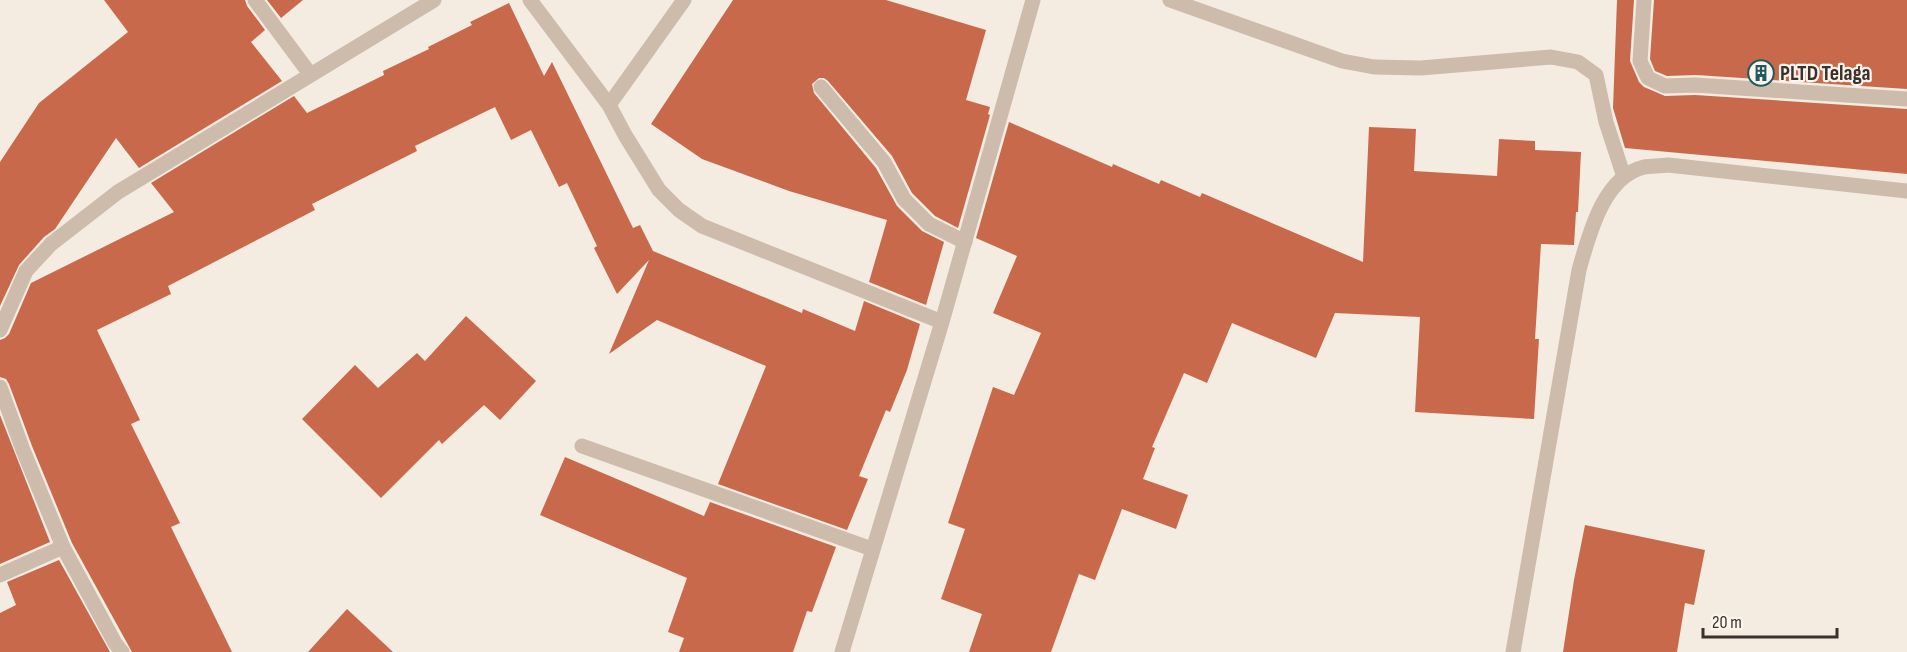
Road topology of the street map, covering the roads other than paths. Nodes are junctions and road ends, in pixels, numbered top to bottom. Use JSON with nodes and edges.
{"nodes":[{"id":1,"x":255,"y":0,"type":"edge"},
{"id":2,"x":434,"y":0,"type":"edge"},
{"id":3,"x":530,"y":0,"type":"edge"},
{"id":4,"x":684,"y":0,"type":"edge"},
{"id":5,"x":1034,"y":0,"type":"edge"},
{"id":6,"x":1170,"y":0,"type":"edge"},
{"id":7,"x":1644,"y":0,"type":"edge"},
{"id":8,"x":310,"y":74,"type":"junction"},
{"id":9,"x":821,"y":87,"type":"dead end"},
{"id":10,"x":1907,"y":99,"type":"edge"},
{"id":11,"x":609,"y":105,"type":"junction"},
{"id":12,"x":1624,"y":177,"type":"junction"},
{"id":13,"x":1907,"y":191,"type":"edge"},
{"id":14,"x":965,"y":242,"type":"junction"},
{"id":15,"x":942,"y":322,"type":"junction"},
{"id":16,"x":0,"y":330,"type":"edge"},
{"id":17,"x":0,"y":387,"type":"edge"},
{"id":18,"x":582,"y":446,"type":"dead end"},
{"id":19,"x":63,"y":547,"type":"junction"},
{"id":20,"x":872,"y":549,"type":"junction"},
{"id":21,"x":0,"y":575,"type":"edge"},
{"id":22,"x":122,"y":652,"type":"edge"},
{"id":23,"x":842,"y":652,"type":"edge"},
{"id":24,"x":1513,"y":652,"type":"edge"}],
"edges":[{"from":1,"to":8,"type":"street"},
{"from":2,"to":8,"type":"street"},
{"from":3,"to":11,"type":"street"},
{"from":4,"to":11,"type":"street"},
{"from":5,"to":14,"type":"street"},
{"from":6,"to":12,"type":"street"},
{"from":7,"to":10,"type":"street"},
{"from":8,"to":16,"type":"street"},
{"from":9,"to":14,"type":"street"},
{"from":11,"to":15,"type":"street"},
{"from":12,"to":13,"type":"street"},
{"from":12,"to":24,"type":"street"},
{"from":14,"to":15,"type":"street"},
{"from":15,"to":20,"type":"street"},
{"from":17,"to":19,"type":"street"},
{"from":18,"to":20,"type":"street"},
{"from":19,"to":21,"type":"street"},
{"from":19,"to":22,"type":"street"},
{"from":20,"to":23,"type":"street"}]}
